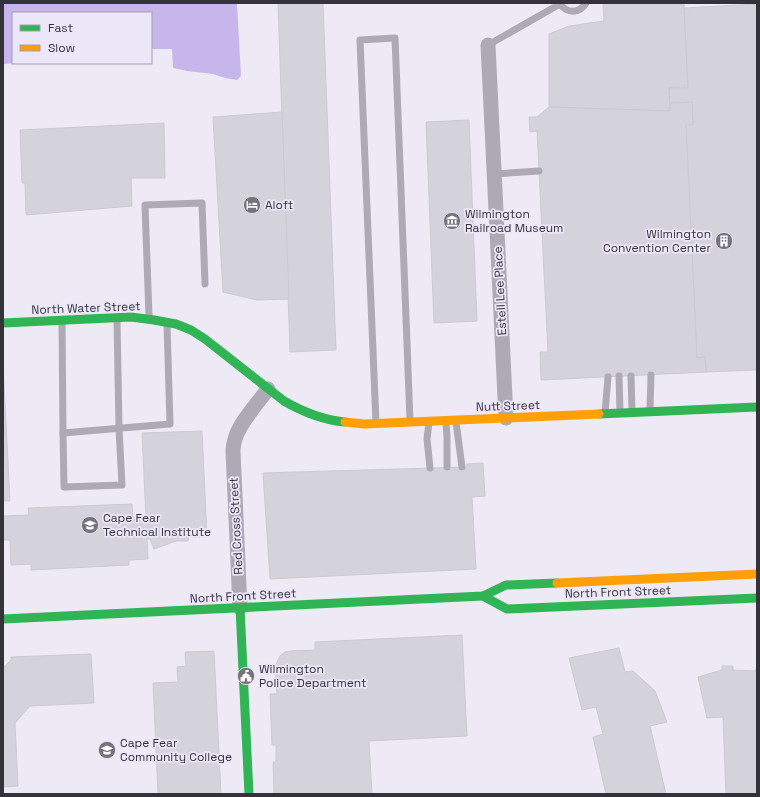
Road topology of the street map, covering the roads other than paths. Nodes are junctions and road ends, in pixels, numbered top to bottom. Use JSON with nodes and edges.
{"nodes":[{"id":1,"x":586,"y":3,"type":"edge"},
{"id":2,"x":560,"y":4,"type":"edge"},
{"id":3,"x":488,"y":44,"type":"joint"},
{"id":4,"x":539,"y":171,"type":"dead end"},
{"id":5,"x":494,"y":174,"type":"junction"},
{"id":6,"x":205,"y":284,"type":"dead end"},
{"id":7,"x":117,"y":317,"type":"junction"},
{"id":8,"x":149,"y":318,"type":"junction"},
{"id":9,"x":62,"y":320,"type":"junction"},
{"id":10,"x":167,"y":322,"type":"junction"},
{"id":11,"x":3,"y":323,"type":"edge"},
{"id":12,"x":651,"y":374,"type":"dead end"},
{"id":13,"x":619,"y":376,"type":"dead end"},
{"id":14,"x":631,"y":376,"type":"dead end"},
{"id":15,"x":608,"y":377,"type":"dead end"},
{"id":16,"x":268,"y":389,"type":"junction"},
{"id":17,"x":757,"y":407,"type":"edge"},
{"id":18,"x":650,"y":411,"type":"junction"},
{"id":19,"x":632,"y":412,"type":"junction"},
{"id":20,"x":605,"y":413,"type":"junction"},
{"id":21,"x":620,"y":413,"type":"junction"},
{"id":22,"x":506,"y":418,"type":"junction"},
{"id":23,"x":446,"y":420,"type":"junction"},
{"id":24,"x":456,"y":420,"type":"junction"},
{"id":25,"x":430,"y":421,"type":"junction"},
{"id":26,"x":410,"y":422,"type":"junction"},
{"id":27,"x":376,"y":423,"type":"junction"},
{"id":28,"x":119,"y":428,"type":"junction"},
{"id":29,"x":63,"y":433,"type":"junction"},
{"id":30,"x":446,"y":467,"type":"dead end"},
{"id":31,"x":462,"y":467,"type":"dead end"},
{"id":32,"x":430,"y":468,"type":"dead end"},
{"id":33,"x":757,"y":574,"type":"edge"},
{"id":34,"x":483,"y":596,"type":"junction"},
{"id":35,"x":757,"y":598,"type":"edge"},
{"id":36,"x":240,"y":608,"type":"junction"},
{"id":37,"x":3,"y":619,"type":"edge"},
{"id":38,"x":249,"y":794,"type":"edge"}],
"edges":[{"from":1,"to":2,"type":"lane"},
{"from":2,"to":3,"type":"lane"},
{"from":3,"to":5,"type":"street","name":"Estell Lee Place"},
{"from":4,"to":5,"type":"lane"},
{"from":5,"to":22,"type":"street","name":"Estell Lee Place"},
{"from":6,"to":8,"type":"lane"},
{"from":7,"to":8,"type":"main road","name":"North Water Street"},
{"from":7,"to":9,"type":"main road","name":"North Water Street"},
{"from":7,"to":28,"type":"lane"},
{"from":8,"to":10,"type":"main road","name":"North Water Street"},
{"from":9,"to":11,"type":"main road","name":"North Water Street"},
{"from":9,"to":29,"type":"lane"},
{"from":10,"to":16,"type":"main road","name":"North Water Street"},
{"from":10,"to":28,"type":"lane"},
{"from":12,"to":18,"type":"lane"},
{"from":13,"to":21,"type":"lane"},
{"from":14,"to":19,"type":"lane"},
{"from":15,"to":20,"type":"lane"},
{"from":16,"to":27,"type":"main road","name":"Nutt Street"},
{"from":16,"to":36,"type":"street","name":"Red Cross Street"},
{"from":17,"to":18,"type":"main road","name":"Nutt Street"},
{"from":18,"to":19,"type":"main road","name":"Nutt Street"},
{"from":19,"to":21,"type":"main road","name":"Nutt Street"},
{"from":20,"to":21,"type":"main road","name":"Nutt Street"},
{"from":20,"to":22,"type":"main road","name":"Nutt Street"},
{"from":22,"to":24,"type":"main road","name":"Nutt Street"},
{"from":23,"to":24,"type":"main road","name":"Nutt Street"},
{"from":23,"to":25,"type":"main road","name":"Nutt Street"},
{"from":23,"to":30,"type":"lane"},
{"from":24,"to":31,"type":"lane"},
{"from":25,"to":26,"type":"main road","name":"Nutt Street"},
{"from":25,"to":32,"type":"lane"},
{"from":26,"to":27,"type":"main road","name":"Nutt Street"},
{"from":26,"to":27,"type":"lane"},
{"from":28,"to":29,"type":"lane"},
{"from":28,"to":29,"type":"lane"},
{"from":33,"to":34,"type":"main road","name":"North Front Street"},
{"from":34,"to":35,"type":"main road","name":"North Front Street"},
{"from":34,"to":36,"type":"main road","name":"North Front Street"},
{"from":36,"to":37,"type":"main road","name":"North Front Street"},
{"from":36,"to":38,"type":"main road","name":"Red Cross Street"}]}
